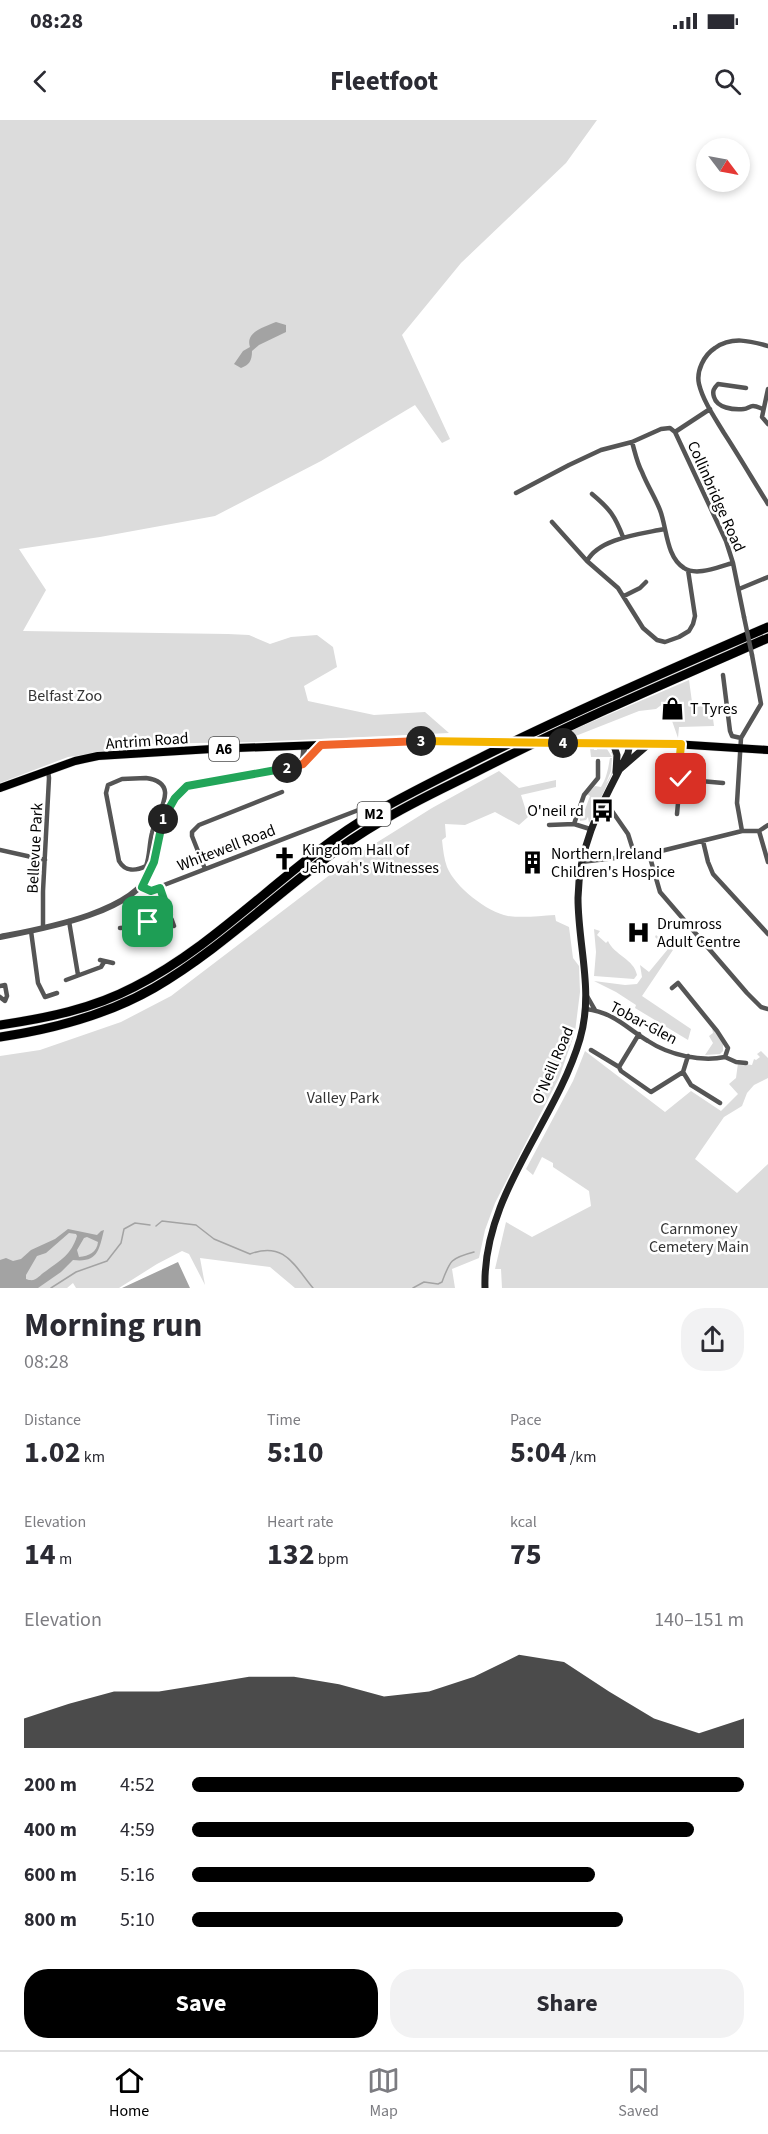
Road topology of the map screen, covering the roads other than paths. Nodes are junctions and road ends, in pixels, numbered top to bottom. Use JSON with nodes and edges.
{"nodes":[{"id":1,"x":768,"y":346,"type":"edge"},
{"id":2,"x":746,"y":388,"type":"dead end"},
{"id":3,"x":768,"y":389,"type":"edge"},
{"id":4,"x":710,"y":409,"type":"junction"},
{"id":5,"x":763,"y":409,"type":"junction"},
{"id":6,"x":768,"y":424,"type":"edge"},
{"id":7,"x":675,"y":432,"type":"junction"},
{"id":8,"x":632,"y":441,"type":"junction"},
{"id":9,"x":516,"y":493,"type":"dead end"},
{"id":10,"x":592,"y":494,"type":"dead end"},
{"id":11,"x":768,"y":504,"type":"edge"},
{"id":12,"x":552,"y":522,"type":"dead end"},
{"id":13,"x":664,"y":529,"type":"junction"},
{"id":14,"x":623,"y":537,"type":"junction"},
{"id":15,"x":587,"y":561,"type":"junction"},
{"id":16,"x":733,"y":563,"type":"junction"},
{"id":17,"x":688,"y":570,"type":"junction"},
{"id":18,"x":768,"y":577,"type":"edge"},
{"id":19,"x":646,"y":582,"type":"dead end"},
{"id":20,"x":739,"y":589,"type":"junction"},
{"id":21,"x":624,"y":596,"type":"junction"},
{"id":22,"x":768,"y":627,"type":"edge"},
{"id":23,"x":768,"y":638,"type":"edge"},
{"id":24,"x":723,"y":675,"type":"dead end"},
{"id":25,"x":761,"y":704,"type":"junction"},
{"id":26,"x":768,"y":704,"type":"edge"},
{"id":27,"x":731,"y":735,"type":"junction"},
{"id":28,"x":741,"y":738,"type":"junction"},
{"id":29,"x":613,"y":743,"type":"junction"},
{"id":30,"x":630,"y":743,"type":"junction"},
{"id":31,"x":651,"y":743,"type":"junction"},
{"id":32,"x":681,"y":744,"type":"junction"},
{"id":33,"x":321,"y":745,"type":"junction"},
{"id":34,"x":304,"y":746,"type":"junction"},
{"id":35,"x":725,"y":747,"type":"junction"},
{"id":36,"x":742,"y":748,"type":"junction"},
{"id":37,"x":768,"y":750,"type":"edge"},
{"id":38,"x":598,"y":761,"type":"dead end"},
{"id":39,"x":299,"y":765,"type":"junction"},
{"id":40,"x":48,"y":770,"type":"junction"},
{"id":41,"x":620,"y":770,"type":"junction"},
{"id":42,"x":615,"y":777,"type":"junction"},
{"id":43,"x":678,"y":779,"type":"junction"},
{"id":44,"x":723,"y":783,"type":"dead end"},
{"id":45,"x":676,"y":786,"type":"junction"},
{"id":46,"x":0,"y":788,"type":"edge"},
{"id":47,"x":282,"y":792,"type":"dead end"},
{"id":48,"x":661,"y":792,"type":"dead end"},
{"id":49,"x":374,"y":804,"type":"dead end"},
{"id":50,"x":612,"y":811,"type":"dead end"},
{"id":51,"x":677,"y":814,"type":"dead end"},
{"id":52,"x":328,"y":823,"type":"junction"},
{"id":53,"x":574,"y":824,"type":"junction"},
{"id":54,"x":549,"y":825,"type":"dead end"},
{"id":55,"x":768,"y":825,"type":"edge"},
{"id":56,"x":590,"y":829,"type":"junction"},
{"id":57,"x":330,"y":830,"type":"dead end"},
{"id":58,"x":742,"y":831,"type":"junction"},
{"id":59,"x":759,"y":831,"type":"junction"},
{"id":60,"x":703,"y":841,"type":"junction"},
{"id":61,"x":149,"y":844,"type":"junction"},
{"id":62,"x":157,"y":845,"type":"junction"},
{"id":63,"x":0,"y":850,"type":"edge"},
{"id":64,"x":649,"y":854,"type":"junction"},
{"id":65,"x":635,"y":856,"type":"junction"},
{"id":66,"x":45,"y":860,"type":"junction"},
{"id":67,"x":768,"y":861,"type":"edge"},
{"id":68,"x":581,"y":862,"type":"junction"},
{"id":69,"x":205,"y":869,"type":"junction"},
{"id":70,"x":142,"y":887,"type":"junction"},
{"id":71,"x":160,"y":888,"type":"junction"},
{"id":72,"x":169,"y":914,"type":"junction"},
{"id":73,"x":69,"y":921,"type":"junction"},
{"id":74,"x":174,"y":926,"type":"dead end"},
{"id":75,"x":43,"y":928,"type":"junction"},
{"id":76,"x":120,"y":928,"type":"dead end"},
{"id":77,"x":31,"y":931,"type":"junction"},
{"id":78,"x":768,"y":934,"type":"edge"},
{"id":79,"x":0,"y":937,"type":"edge"},
{"id":80,"x":113,"y":963,"type":"dead end"},
{"id":81,"x":78,"y":975,"type":"junction"},
{"id":82,"x":66,"y":980,"type":"dead end"},
{"id":83,"x":0,"y":986,"type":"edge"},
{"id":84,"x":672,"y":988,"type":"dead end"},
{"id":85,"x":57,"y":993,"type":"dead end"},
{"id":86,"x":586,"y":996,"type":"junction"},
{"id":87,"x":0,"y":997,"type":"edge"},
{"id":88,"x":586,"y":1009,"type":"junction"},
{"id":89,"x":768,"y":1009,"type":"edge"},
{"id":90,"x":595,"y":1010,"type":"junction"},
{"id":91,"x":0,"y":1025,"type":"edge"},
{"id":92,"x":639,"y":1034,"type":"junction"},
{"id":93,"x":0,"y":1037,"type":"edge"},
{"id":94,"x":591,"y":1050,"type":"dead end"},
{"id":95,"x":688,"y":1056,"type":"junction"},
{"id":96,"x":725,"y":1056,"type":"junction"},
{"id":97,"x":746,"y":1063,"type":"dead end"},
{"id":98,"x":619,"y":1067,"type":"junction"},
{"id":99,"x":682,"y":1072,"type":"junction"},
{"id":100,"x":720,"y":1103,"type":"dead end"},
{"id":101,"x":485,"y":1288,"type":"edge"}],
"edges":[{"from":1,"to":4,"type":"street"},
{"from":2,"to":5,"type":"street"},
{"from":3,"to":5,"type":"street"},
{"from":4,"to":7,"type":"street"},
{"from":4,"to":11,"type":"street"},
{"from":5,"to":6,"type":"street"},
{"from":7,"to":8,"type":"street","name":"Collinbridge Road"},
{"from":7,"to":16,"type":"street","name":"Collinbridge Road"},
{"from":8,"to":9,"type":"street","name":"Collinbridge Road"},
{"from":8,"to":13,"type":"street"},
{"from":10,"to":14,"type":"street"},
{"from":12,"to":15,"type":"street"},
{"from":13,"to":14,"type":"street"},
{"from":13,"to":17,"type":"street"},
{"from":14,"to":15,"type":"street"},
{"from":15,"to":21,"type":"street"},
{"from":16,"to":17,"type":"street"},
{"from":16,"to":20,"type":"street","name":"Collinbridge Road"},
{"from":17,"to":21,"type":"street"},
{"from":18,"to":20,"type":"street"},
{"from":19,"to":21,"type":"street"},
{"from":20,"to":25,"type":"street","name":"Collinbridge Road","bridge":true},
{"from":22,"to":91,"type":"highway","number":"M2"},
{"from":23,"to":93,"type":"highway","number":"M2"},
{"from":24,"to":27,"type":"street"},
{"from":25,"to":26,"type":"street"},
{"from":25,"to":28,"type":"street"},
{"from":27,"to":28,"type":"street"},
{"from":27,"to":35,"type":"street"},
{"from":28,"to":36,"type":"street"},
{"from":29,"to":30,"type":"main road","name":"Antrim Road","number":"A6"},
{"from":29,"to":33,"type":"main road","name":"Antrim Road","number":"A6","bridge":true},
{"from":29,"to":42,"type":"main road"},
{"from":30,"to":31,"type":"main road","name":"Antrim Road","number":"A6"},
{"from":30,"to":41,"type":"main road","name":"O'Neill Road"},
{"from":31,"to":32,"type":"main road","name":"Antrim Road","number":"A6"},
{"from":31,"to":41,"type":"main road"},
{"from":32,"to":35,"type":"main road","name":"Antrim Road","number":"A6"},
{"from":32,"to":43,"type":"street"},
{"from":33,"to":34,"type":"main road","name":"Antrim Road","number":"A6"},
{"from":33,"to":39,"type":"street"},
{"from":34,"to":39,"type":"street"},
{"from":34,"to":40,"type":"main road","name":"Antrim Road","number":"A6"},
{"from":35,"to":36,"type":"main road","name":"Antrim Road","number":"A6"},
{"from":36,"to":37,"type":"main road","name":"Antrim Road","number":"A6"},
{"from":36,"to":58,"type":"street"},
{"from":38,"to":53,"type":"street"},
{"from":39,"to":62,"type":"street"},
{"from":40,"to":46,"type":"main road","name":"Antrim Road","number":"A6"},
{"from":40,"to":66,"type":"street","name":"Bellevue Park"},
{"from":41,"to":42,"type":"main road","name":"O'Neill Road"},
{"from":42,"to":56,"type":"main road","name":"O'Neill Road"},
{"from":43,"to":44,"type":"street"},
{"from":43,"to":45,"type":"street"},
{"from":45,"to":48,"type":"street"},
{"from":45,"to":51,"type":"street"},
{"from":47,"to":69,"type":"street"},
{"from":49,"to":52,"type":"street","name":"Whitewell Road"},
{"from":50,"to":65,"type":"street"},
{"from":52,"to":57,"type":"street"},
{"from":52,"to":69,"type":"street","name":"Whitewell Road"},
{"from":53,"to":54,"type":"street"},
{"from":53,"to":56,"type":"street"},
{"from":55,"to":59,"type":"street"},
{"from":56,"to":68,"type":"main road","name":"O'Neill Road"},
{"from":58,"to":59,"type":"street"},
{"from":58,"to":60,"type":"street"},
{"from":59,"to":67,"type":"street"},
{"from":60,"to":64,"type":"street"},
{"from":60,"to":78,"type":"street"},
{"from":61,"to":61,"type":"street"},
{"from":61,"to":62,"type":"street"},
{"from":62,"to":70,"type":"street"},
{"from":63,"to":66,"type":"street"},
{"from":64,"to":65,"type":"street"},
{"from":64,"to":89,"type":"street"},
{"from":65,"to":68,"type":"street"},
{"from":66,"to":75,"type":"street","name":"Bellevue Park"},
{"from":68,"to":86,"type":"main road","name":"O'Neill Road"},
{"from":69,"to":71,"type":"street","name":"Whitewell Road"},
{"from":70,"to":71,"type":"street","name":"Whitewell Road"},
{"from":70,"to":73,"type":"street"},
{"from":71,"to":72,"type":"street"},
{"from":72,"to":74,"type":"street"},
{"from":72,"to":76,"type":"street"},
{"from":73,"to":75,"type":"street"},
{"from":73,"to":81,"type":"street"},
{"from":75,"to":77,"type":"street"},
{"from":77,"to":79,"type":"street"},
{"from":77,"to":85,"type":"street"},
{"from":80,"to":81,"type":"street"},
{"from":81,"to":82,"type":"street"},
{"from":83,"to":87,"type":"street"},
{"from":84,"to":96,"type":"street"},
{"from":86,"to":88,"type":"main road","name":"O'Neill Road"},
{"from":86,"to":90,"type":"street"},
{"from":88,"to":90,"type":"street","name":"Tobar-Glen"},
{"from":88,"to":101,"type":"main road","name":"O'Neill Road"},
{"from":90,"to":92,"type":"street","name":"Tobar-Glen"},
{"from":92,"to":95,"type":"street","name":"Tobar-Glen"},
{"from":92,"to":98,"type":"street"},
{"from":94,"to":98,"type":"street"},
{"from":95,"to":96,"type":"street","name":"Tobar-Glen"},
{"from":95,"to":99,"type":"street"},
{"from":96,"to":97,"type":"street","name":"Tobar-Glen"},
{"from":98,"to":99,"type":"street"},
{"from":99,"to":100,"type":"street"}]}
